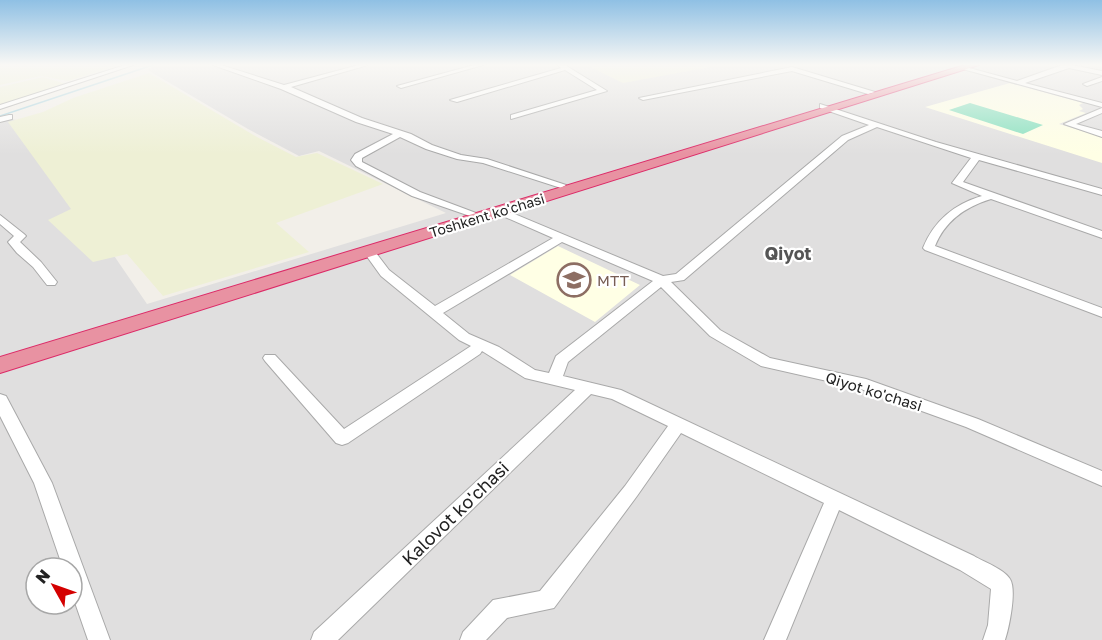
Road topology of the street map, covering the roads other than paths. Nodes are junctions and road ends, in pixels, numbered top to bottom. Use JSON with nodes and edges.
{"nodes":[{"id":1,"x":38,"y":95,"type":"edge"},
{"id":2,"x":302,"y":95,"type":"edge"},
{"id":3,"x":471,"y":95,"type":"edge"},
{"id":4,"x":590,"y":95,"type":"edge"},
{"id":5,"x":659,"y":95,"type":"edge"},
{"id":6,"x":863,"y":95,"type":"edge"},
{"id":7,"x":870,"y":95,"type":"edge"},
{"id":8,"x":1059,"y":95,"type":"edge"},
{"id":9,"x":643,"y":98,"type":"dead end"},
{"id":10,"x":454,"y":100,"type":"dead end"},
{"id":11,"x":0,"y":107,"type":"edge"},
{"id":12,"x":1102,"y":107,"type":"edge"},
{"id":13,"x":827,"y":108,"type":"junction"},
{"id":14,"x":514,"y":117,"type":"dead end"},
{"id":15,"x":1082,"y":118,"type":"junction"},
{"id":16,"x":1102,"y":124,"type":"edge"},
{"id":17,"x":875,"y":125,"type":"junction"},
{"id":18,"x":397,"y":134,"type":"junction"},
{"id":19,"x":1102,"y":134,"type":"edge"},
{"id":20,"x":976,"y":157,"type":"junction"},
{"id":21,"x":561,"y":185,"type":"junction"},
{"id":22,"x":1102,"y":192,"type":"edge"},
{"id":23,"x":992,"y":196,"type":"junction"},
{"id":24,"x":500,"y":211,"type":"junction"},
{"id":25,"x":471,"y":213,"type":"junction"},
{"id":26,"x":0,"y":218,"type":"edge"},
{"id":27,"x":1102,"y":235,"type":"edge"},
{"id":28,"x":562,"y":237,"type":"junction"},
{"id":29,"x":369,"y":251,"type":"junction"},
{"id":30,"x":662,"y":280,"type":"junction"},
{"id":31,"x":51,"y":282,"type":"dead end"},
{"id":32,"x":1102,"y":312,"type":"edge"},
{"id":33,"x":433,"y":313,"type":"junction"},
{"id":34,"x":480,"y":343,"type":"junction"},
{"id":35,"x":0,"y":357,"type":"edge"},
{"id":36,"x":270,"y":358,"type":"dead end"},
{"id":37,"x":0,"y":365,"type":"edge"},
{"id":38,"x":555,"y":378,"type":"junction"},
{"id":39,"x":588,"y":387,"type":"junction"},
{"id":40,"x":0,"y":400,"type":"edge"},
{"id":41,"x":678,"y":424,"type":"junction"},
{"id":42,"x":1102,"y":479,"type":"edge"},
{"id":43,"x":835,"y":498,"type":"junction"},
{"id":44,"x":99,"y":640,"type":"edge"},
{"id":45,"x":322,"y":640,"type":"edge"},
{"id":46,"x":471,"y":640,"type":"edge"},
{"id":47,"x":775,"y":640,"type":"edge"},
{"id":48,"x":994,"y":640,"type":"edge"}],
"edges":[{"from":1,"to":11,"type":"street"},
{"from":2,"to":18,"type":"street"},
{"from":3,"to":10,"type":"street"},
{"from":4,"to":14,"type":"street"},
{"from":5,"to":9,"type":"street"},
{"from":6,"to":13,"type":"highway","name":"Toshkent ko'chasi"},
{"from":7,"to":13,"type":"highway","name":"Toshkent ko'chasi"},
{"from":8,"to":12,"type":"street"},
{"from":12,"to":15,"type":"street"},
{"from":13,"to":17,"type":"street"},
{"from":13,"to":21,"type":"highway","name":"Toshkent ko'chasi"},
{"from":13,"to":24,"type":"highway","name":"Toshkent ko'chasi"},
{"from":15,"to":16,"type":"street"},
{"from":15,"to":19,"type":"street"},
{"from":17,"to":20,"type":"street"},
{"from":17,"to":30,"type":"street"},
{"from":18,"to":21,"type":"street"},
{"from":18,"to":25,"type":"street"},
{"from":20,"to":22,"type":"street"},
{"from":20,"to":23,"type":"street"},
{"from":21,"to":25,"type":"highway","name":"Toshkent ko'chasi"},
{"from":23,"to":27,"type":"street"},
{"from":23,"to":32,"type":"street"},
{"from":24,"to":28,"type":"street","name":"Qiyot ko'chasi"},
{"from":24,"to":29,"type":"highway","name":"Toshkent ko'chasi"},
{"from":25,"to":35,"type":"highway","name":"Toshkent ko'chasi"},
{"from":26,"to":31,"type":"street"},
{"from":28,"to":30,"type":"street","name":"Qiyot ko'chasi"},
{"from":28,"to":33,"type":"street"},
{"from":29,"to":33,"type":"street"},
{"from":29,"to":37,"type":"highway","name":"Toshkent ko'chasi"},
{"from":30,"to":38,"type":"street"},
{"from":30,"to":42,"type":"street","name":"Qiyot ko'chasi"},
{"from":33,"to":34,"type":"street"},
{"from":34,"to":36,"type":"street"},
{"from":34,"to":38,"type":"street"},
{"from":38,"to":39,"type":"street"},
{"from":39,"to":41,"type":"street"},
{"from":39,"to":45,"type":"street","name":"Kalovot ko'chasi"},
{"from":40,"to":44,"type":"street"},
{"from":41,"to":43,"type":"street"},
{"from":41,"to":46,"type":"street"},
{"from":43,"to":47,"type":"street"},
{"from":43,"to":48,"type":"street"}]}
